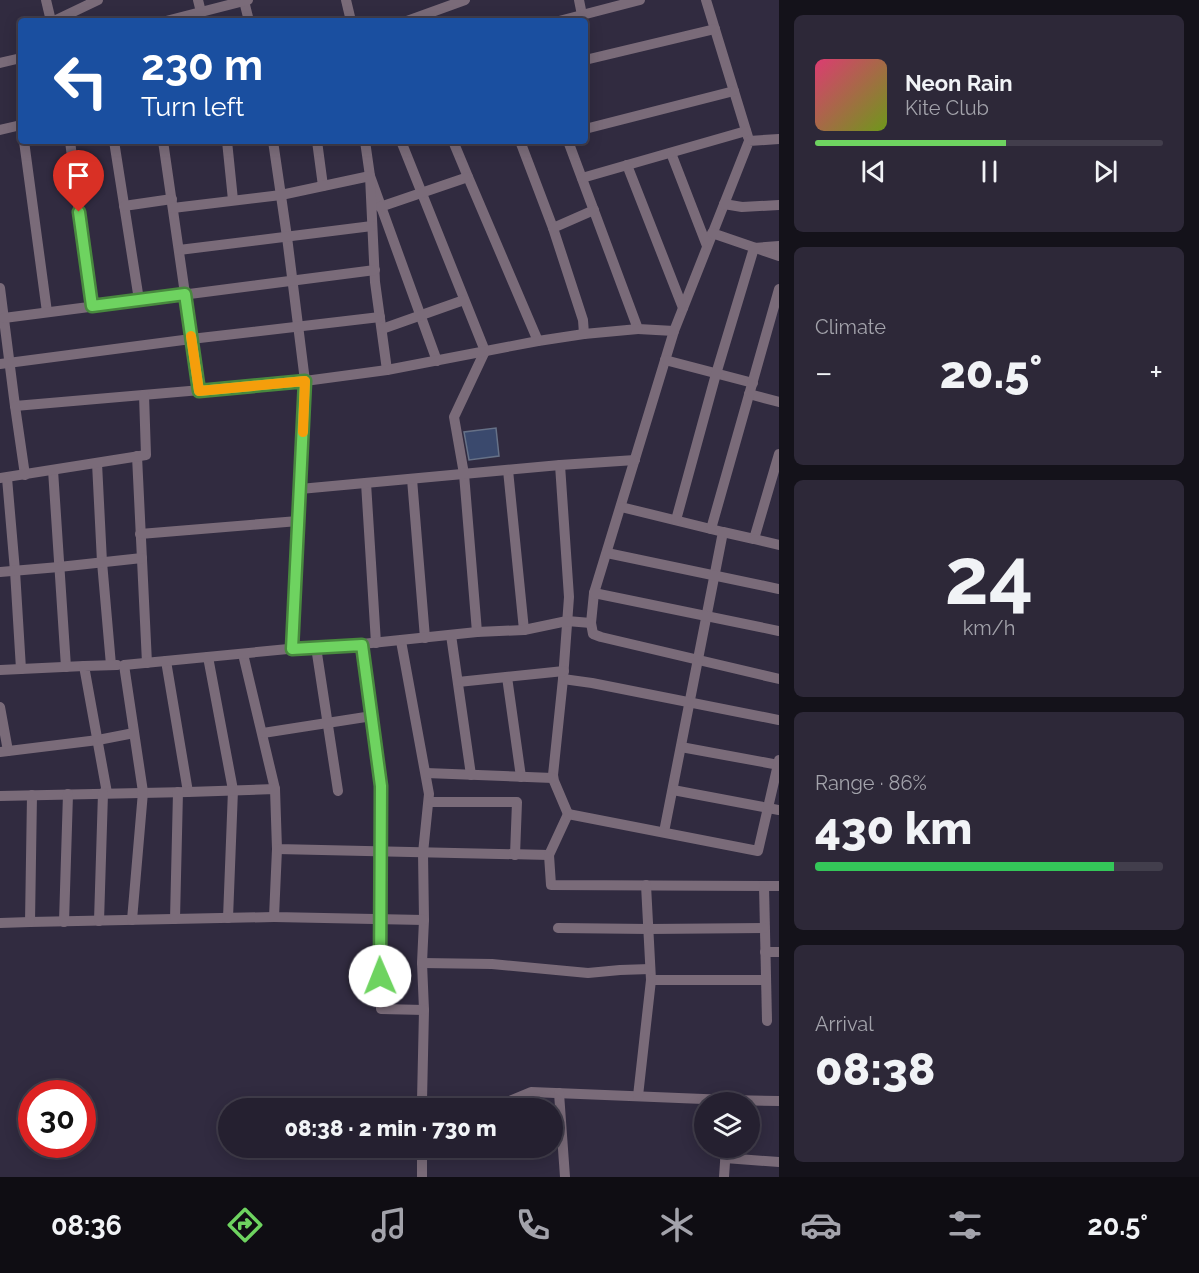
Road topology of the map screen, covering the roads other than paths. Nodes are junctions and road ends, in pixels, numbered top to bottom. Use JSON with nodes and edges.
{"nodes":[{"id":1,"x":46,"y":0,"type":"edge"},
{"id":2,"x":98,"y":0,"type":"edge"},
{"id":3,"x":198,"y":0,"type":"edge"},
{"id":4,"x":246,"y":0,"type":"edge"},
{"id":5,"x":346,"y":0,"type":"edge"},
{"id":6,"x":465,"y":0,"type":"edge"},
{"id":7,"x":579,"y":0,"type":"edge"},
{"id":8,"x":640,"y":0,"type":"edge"},
{"id":9,"x":706,"y":0,"type":"edge"},
{"id":10,"x":447,"y":3,"type":"edge"},
{"id":11,"x":201,"y":12,"type":"junction"},
{"id":12,"x":582,"y":15,"type":"junction"},
{"id":13,"x":52,"y":18,"type":"edge"},
{"id":14,"x":59,"y":18,"type":"edge"},
{"id":15,"x":178,"y":18,"type":"edge"},
{"id":16,"x":249,"y":18,"type":"edge"},
{"id":17,"x":350,"y":18,"type":"edge"},
{"id":18,"x":414,"y":18,"type":"edge"},
{"id":19,"x":570,"y":18,"type":"edge"},
{"id":20,"x":715,"y":29,"type":"junction"},
{"id":21,"x":18,"y":59,"type":"edge"},
{"id":22,"x":588,"y":59,"type":"edge"},
{"id":23,"x":0,"y":63,"type":"edge"},
{"id":24,"x":734,"y":91,"type":"junction"},
{"id":25,"x":18,"y":126,"type":"edge"},
{"id":26,"x":588,"y":128,"type":"edge"},
{"id":27,"x":0,"y":130,"type":"edge"},
{"id":28,"x":747,"y":136,"type":"junction"},
{"id":29,"x":779,"y":139,"type":"edge"},
{"id":30,"x":24,"y":144,"type":"edge"},
{"id":31,"x":70,"y":144,"type":"edge"},
{"id":32,"x":114,"y":144,"type":"edge"},
{"id":33,"x":163,"y":144,"type":"edge"},
{"id":34,"x":227,"y":144,"type":"edge"},
{"id":35,"x":273,"y":144,"type":"edge"},
{"id":36,"x":317,"y":144,"type":"edge"},
{"id":37,"x":365,"y":144,"type":"edge"},
{"id":38,"x":401,"y":144,"type":"edge"},
{"id":39,"x":454,"y":144,"type":"edge"},
{"id":40,"x":521,"y":144,"type":"edge"},
{"id":41,"x":569,"y":144,"type":"edge"},
{"id":42,"x":671,"y":153,"type":"junction"},
{"id":43,"x":627,"y":165,"type":"junction"},
{"id":44,"x":370,"y":176,"type":"junction"},
{"id":45,"x":468,"y":177,"type":"junction"},
{"id":46,"x":582,"y":178,"type":"junction"},
{"id":47,"x":323,"y":186,"type":"junction"},
{"id":48,"x":422,"y":192,"type":"junction"},
{"id":49,"x":281,"y":195,"type":"junction"},
{"id":50,"x":233,"y":200,"type":"junction"},
{"id":51,"x":172,"y":203,"type":"junction"},
{"id":52,"x":724,"y":204,"type":"junction"},
{"id":53,"x":779,"y":205,"type":"edge"},
{"id":54,"x":124,"y":206,"type":"junction"},
{"id":55,"x":380,"y":207,"type":"junction"},
{"id":56,"x":594,"y":210,"type":"junction"},
{"id":57,"x":372,"y":226,"type":"junction"},
{"id":58,"x":553,"y":228,"type":"junction"},
{"id":59,"x":712,"y":233,"type":"junction"},
{"id":60,"x":287,"y":237,"type":"junction"},
{"id":61,"x":707,"y":246,"type":"junction"},
{"id":62,"x":779,"y":246,"type":"edge"},
{"id":63,"x":754,"y":248,"type":"junction"},
{"id":64,"x":179,"y":250,"type":"junction"},
{"id":65,"x":779,"y":256,"type":"edge"},
{"id":66,"x":375,"y":270,"type":"junction"},
{"id":67,"x":292,"y":280,"type":"junction"},
{"id":68,"x":0,"y":288,"type":"edge"},
{"id":69,"x":779,"y":289,"type":"edge"},
{"id":70,"x":185,"y":294,"type":"junction"},
{"id":71,"x":139,"y":300,"type":"junction"},
{"id":72,"x":464,"y":300,"type":"junction"},
{"id":73,"x":92,"y":306,"type":"junction"},
{"id":74,"x":683,"y":309,"type":"junction"},
{"id":75,"x":47,"y":312,"type":"junction"},
{"id":76,"x":420,"y":316,"type":"junction"},
{"id":77,"x":4,"y":318,"type":"junction"},
{"id":78,"x":381,"y":323,"type":"junction"},
{"id":79,"x":298,"y":327,"type":"junction"},
{"id":80,"x":638,"y":329,"type":"junction"},
{"id":81,"x":674,"y":331,"type":"junction"},
{"id":82,"x":584,"y":334,"type":"junction"},
{"id":83,"x":191,"y":339,"type":"junction"},
{"id":84,"x":538,"y":341,"type":"junction"},
{"id":85,"x":485,"y":351,"type":"junction"},
{"id":86,"x":665,"y":360,"type":"junction"},
{"id":87,"x":437,"y":361,"type":"junction"},
{"id":88,"x":5,"y":364,"type":"edge"},
{"id":89,"x":387,"y":370,"type":"junction"},
{"id":90,"x":716,"y":374,"type":"junction"},
{"id":91,"x":305,"y":381,"type":"junction"},
{"id":92,"x":751,"y":389,"type":"junction"},
{"id":93,"x":199,"y":391,"type":"junction"},
{"id":94,"x":144,"y":395,"type":"junction"},
{"id":95,"x":779,"y":402,"type":"edge"},
{"id":96,"x":15,"y":406,"type":"junction"},
{"id":97,"x":779,"y":454,"type":"edge"},
{"id":98,"x":137,"y":456,"type":"junction"},
{"id":99,"x":635,"y":460,"type":"junction"},
{"id":100,"x":97,"y":463,"type":"junction"},
{"id":101,"x":560,"y":465,"type":"junction"},
{"id":102,"x":53,"y":470,"type":"junction"},
{"id":103,"x":508,"y":470,"type":"junction"},
{"id":104,"x":464,"y":474,"type":"junction"},
{"id":105,"x":25,"y":475,"type":"junction"},
{"id":106,"x":4,"y":478,"type":"edge"},
{"id":107,"x":412,"y":479,"type":"junction"},
{"id":108,"x":366,"y":483,"type":"junction"},
{"id":109,"x":300,"y":489,"type":"junction"},
{"id":110,"x":621,"y":507,"type":"junction"},
{"id":111,"x":676,"y":520,"type":"junction"},
{"id":112,"x":298,"y":521,"type":"junction"},
{"id":113,"x":711,"y":529,"type":"junction"},
{"id":114,"x":723,"y":532,"type":"junction"},
{"id":115,"x":140,"y":534,"type":"junction"},
{"id":116,"x":753,"y":539,"type":"junction"},
{"id":117,"x":779,"y":545,"type":"edge"},
{"id":118,"x":607,"y":553,"type":"junction"},
{"id":119,"x":142,"y":558,"type":"junction"},
{"id":120,"x":102,"y":562,"type":"junction"},
{"id":121,"x":59,"y":567,"type":"junction"},
{"id":122,"x":15,"y":571,"type":"junction"},
{"id":123,"x":0,"y":572,"type":"edge"},
{"id":124,"x":714,"y":576,"type":"junction"},
{"id":125,"x":779,"y":589,"type":"edge"},
{"id":126,"x":594,"y":593,"type":"junction"},
{"id":127,"x":706,"y":616,"type":"junction"},
{"id":128,"x":567,"y":621,"type":"junction"},
{"id":129,"x":591,"y":623,"type":"junction"},
{"id":130,"x":524,"y":630,"type":"junction"},
{"id":131,"x":779,"y":631,"type":"edge"},
{"id":132,"x":477,"y":632,"type":"junction"},
{"id":133,"x":451,"y":635,"type":"junction"},
{"id":134,"x":425,"y":638,"type":"junction"},
{"id":135,"x":401,"y":640,"type":"junction"},
{"id":136,"x":376,"y":643,"type":"junction"},
{"id":137,"x":362,"y":645,"type":"junction"},
{"id":138,"x":316,"y":647,"type":"junction"},
{"id":139,"x":292,"y":649,"type":"junction"},
{"id":140,"x":243,"y":654,"type":"junction"},
{"id":141,"x":208,"y":657,"type":"junction"},
{"id":142,"x":166,"y":661,"type":"junction"},
{"id":143,"x":698,"y":661,"type":"junction"},
{"id":144,"x":147,"y":663,"type":"junction"},
{"id":145,"x":111,"y":665,"type":"junction"},
{"id":146,"x":124,"y":665,"type":"junction"},
{"id":147,"x":84,"y":666,"type":"junction"},
{"id":148,"x":66,"y":667,"type":"junction"},
{"id":149,"x":21,"y":669,"type":"junction"},
{"id":150,"x":0,"y":670,"type":"edge"},
{"id":151,"x":563,"y":675,"type":"junction"},
{"id":152,"x":507,"y":677,"type":"junction"},
{"id":153,"x":779,"y":679,"type":"edge"},
{"id":154,"x":458,"y":682,"type":"junction"},
{"id":155,"x":690,"y":703,"type":"junction"},
{"id":156,"x":0,"y":707,"type":"edge"},
{"id":157,"x":372,"y":716,"type":"junction"},
{"id":158,"x":779,"y":720,"type":"edge"},
{"id":159,"x":327,"y":724,"type":"junction"},
{"id":160,"x":134,"y":733,"type":"junction"},
{"id":161,"x":263,"y":733,"type":"junction"},
{"id":162,"x":98,"y":740,"type":"junction"},
{"id":163,"x":681,"y":747,"type":"junction"},
{"id":164,"x":4,"y":752,"type":"edge"},
{"id":165,"x":779,"y":763,"type":"edge"},
{"id":166,"x":426,"y":773,"type":"junction"},
{"id":167,"x":471,"y":775,"type":"junction"},
{"id":168,"x":521,"y":777,"type":"junction"},
{"id":169,"x":553,"y":778,"type":"junction"},
{"id":170,"x":275,"y":789,"type":"junction"},
{"id":171,"x":233,"y":790,"type":"junction"},
{"id":172,"x":673,"y":790,"type":"junction"},
{"id":173,"x":338,"y":791,"type":"dead end"},
{"id":174,"x":143,"y":792,"type":"junction"},
{"id":175,"x":183,"y":792,"type":"junction"},
{"id":176,"x":105,"y":793,"type":"junction"},
{"id":177,"x":68,"y":794,"type":"junction"},
{"id":178,"x":32,"y":795,"type":"junction"},
{"id":179,"x":0,"y":796,"type":"edge"},
{"id":180,"x":429,"y":802,"type":"junction"},
{"id":181,"x":773,"y":809,"type":"edge"},
{"id":182,"x":568,"y":814,"type":"junction"},
{"id":183,"x":664,"y":832,"type":"junction"},
{"id":184,"x":277,"y":849,"type":"junction"},
{"id":185,"x":381,"y":852,"type":"junction"},
{"id":186,"x":423,"y":853,"type":"junction"},
{"id":187,"x":515,"y":855,"type":"junction"},
{"id":188,"x":549,"y":855,"type":"junction"},
{"id":189,"x":646,"y":885,"type":"junction"},
{"id":190,"x":764,"y":886,"type":"junction"},
{"id":191,"x":779,"y":886,"type":"edge"},
{"id":192,"x":273,"y":917,"type":"junction"},
{"id":193,"x":228,"y":918,"type":"junction"},
{"id":194,"x":175,"y":919,"type":"junction"},
{"id":195,"x":379,"y":919,"type":"junction"},
{"id":196,"x":132,"y":920,"type":"junction"},
{"id":197,"x":424,"y":920,"type":"junction"},
{"id":198,"x":99,"y":921,"type":"junction"},
{"id":199,"x":30,"y":922,"type":"junction"},
{"id":200,"x":64,"y":922,"type":"junction"},
{"id":201,"x":0,"y":923,"type":"edge"},
{"id":202,"x":558,"y":928,"type":"dead end"},
{"id":203,"x":764,"y":928,"type":"junction"},
{"id":204,"x":649,"y":929,"type":"junction"},
{"id":205,"x":765,"y":952,"type":"junction"},
{"id":206,"x":779,"y":952,"type":"edge"},
{"id":207,"x":422,"y":963,"type":"junction"},
{"id":208,"x":650,"y":974,"type":"junction"},
{"id":209,"x":765,"y":980,"type":"junction"},
{"id":210,"x":424,"y":1010,"type":"junction"},
{"id":211,"x":767,"y":1020,"type":"dead end"},
{"id":212,"x":559,"y":1093,"type":"junction"},
{"id":213,"x":638,"y":1096,"type":"junction"},
{"id":214,"x":422,"y":1098,"type":"edge"},
{"id":215,"x":517,"y":1098,"type":"edge"},
{"id":216,"x":694,"y":1099,"type":"edge"},
{"id":217,"x":760,"y":1101,"type":"edge"},
{"id":218,"x":779,"y":1101,"type":"edge"},
{"id":219,"x":422,"y":1158,"type":"edge"},
{"id":220,"x":725,"y":1158,"type":"edge"},
{"id":221,"x":755,"y":1158,"type":"edge"},
{"id":222,"x":779,"y":1162,"type":"edge"},
{"id":223,"x":422,"y":1177,"type":"edge"},
{"id":224,"x":564,"y":1177,"type":"edge"},
{"id":225,"x":724,"y":1177,"type":"edge"}],
"edges":[{"from":1,"to":13,"type":"street"},
{"from":2,"to":14,"type":"street"},
{"from":3,"to":11,"type":"street"},
{"from":4,"to":11,"type":"street"},
{"from":4,"to":16,"type":"street"},
{"from":5,"to":17,"type":"street"},
{"from":6,"to":10,"type":"street"},
{"from":7,"to":12,"type":"street"},
{"from":8,"to":12,"type":"street"},
{"from":9,"to":20,"type":"street"},
{"from":10,"to":18,"type":"street"},
{"from":11,"to":15,"type":"street"},
{"from":12,"to":19,"type":"street"},
{"from":20,"to":22,"type":"street"},
{"from":20,"to":24,"type":"street"},
{"from":21,"to":23,"type":"street"},
{"from":24,"to":26,"type":"street"},
{"from":24,"to":28,"type":"street"},
{"from":25,"to":27,"type":"street"},
{"from":28,"to":29,"type":"street"},
{"from":28,"to":42,"type":"street"},
{"from":28,"to":52,"type":"street"},
{"from":30,"to":75,"type":"street"},
{"from":31,"to":73,"type":"street"},
{"from":32,"to":54,"type":"street"},
{"from":33,"to":51,"type":"street"},
{"from":34,"to":50,"type":"street"},
{"from":35,"to":49,"type":"street"},
{"from":36,"to":47,"type":"street"},
{"from":37,"to":44,"type":"street"},
{"from":38,"to":48,"type":"street"},
{"from":39,"to":45,"type":"street"},
{"from":40,"to":58,"type":"street"},
{"from":41,"to":46,"type":"street"},
{"from":42,"to":43,"type":"street"},
{"from":42,"to":61,"type":"street"},
{"from":43,"to":46,"type":"street"},
{"from":43,"to":74,"type":"street"},
{"from":44,"to":47,"type":"street"},
{"from":44,"to":55,"type":"street"},
{"from":44,"to":57,"type":"street"},
{"from":45,"to":48,"type":"street"},
{"from":45,"to":84,"type":"street"},
{"from":46,"to":56,"type":"street"},
{"from":47,"to":49,"type":"street"},
{"from":48,"to":55,"type":"street"},
{"from":48,"to":72,"type":"street"},
{"from":49,"to":50,"type":"street"},
{"from":49,"to":60,"type":"street"},
{"from":50,"to":51,"type":"street"},
{"from":51,"to":54,"type":"street"},
{"from":51,"to":64,"type":"street"},
{"from":52,"to":53,"type":"street"},
{"from":52,"to":59,"type":"street"},
{"from":54,"to":71,"type":"street"},
{"from":55,"to":76,"type":"street"},
{"from":56,"to":58,"type":"street"},
{"from":56,"to":80,"type":"street"},
{"from":57,"to":60,"type":"street"},
{"from":57,"to":66,"type":"street"},
{"from":58,"to":82,"type":"street"},
{"from":59,"to":61,"type":"street"},
{"from":59,"to":63,"type":"street"},
{"from":60,"to":64,"type":"street"},
{"from":60,"to":67,"type":"street"},
{"from":61,"to":74,"type":"street"},
{"from":62,"to":63,"type":"street"},
{"from":63,"to":65,"type":"street"},
{"from":63,"to":90,"type":"street"},
{"from":64,"to":70,"type":"street"},
{"from":66,"to":67,"type":"street"},
{"from":66,"to":78,"type":"street"},
{"from":67,"to":70,"type":"street"},
{"from":67,"to":79,"type":"street"},
{"from":68,"to":77,"type":"street"},
{"from":69,"to":92,"type":"street"},
{"from":70,"to":71,"type":"street"},
{"from":70,"to":83,"type":"street"},
{"from":71,"to":73,"type":"street"},
{"from":72,"to":76,"type":"street"},
{"from":72,"to":85,"type":"street"},
{"from":73,"to":75,"type":"street"},
{"from":74,"to":81,"type":"street"},
{"from":75,"to":77,"type":"street"},
{"from":76,"to":78,"type":"street"},
{"from":76,"to":87,"type":"street"},
{"from":77,"to":88,"type":"street"},
{"from":78,"to":79,"type":"street"},
{"from":78,"to":89,"type":"street"},
{"from":79,"to":83,"type":"street"},
{"from":79,"to":91,"type":"street"},
{"from":80,"to":81,"type":"street"},
{"from":80,"to":82,"type":"street"},
{"from":81,"to":86,"type":"street"},
{"from":82,"to":84,"type":"street"},
{"from":83,"to":88,"type":"street"},
{"from":83,"to":93,"type":"street"},
{"from":84,"to":85,"type":"street"},
{"from":85,"to":87,"type":"street"},
{"from":85,"to":104,"type":"street"},
{"from":86,"to":90,"type":"street"},
{"from":86,"to":99,"type":"street"},
{"from":87,"to":89,"type":"street"},
{"from":88,"to":96,"type":"street"},
{"from":89,"to":91,"type":"street"},
{"from":90,"to":92,"type":"street"},
{"from":90,"to":111,"type":"street"},
{"from":91,"to":93,"type":"street"},
{"from":91,"to":109,"type":"street"},
{"from":92,"to":95,"type":"street"},
{"from":92,"to":113,"type":"street"},
{"from":93,"to":94,"type":"street"},
{"from":94,"to":96,"type":"street"},
{"from":94,"to":98,"type":"street"},
{"from":96,"to":105,"type":"street"},
{"from":97,"to":116,"type":"street"},
{"from":98,"to":100,"type":"street"},
{"from":98,"to":115,"type":"street"},
{"from":99,"to":101,"type":"street"},
{"from":99,"to":110,"type":"street"},
{"from":100,"to":102,"type":"street"},
{"from":100,"to":120,"type":"street"},
{"from":101,"to":103,"type":"street"},
{"from":101,"to":128,"type":"street"},
{"from":102,"to":105,"type":"street"},
{"from":102,"to":121,"type":"street"},
{"from":103,"to":104,"type":"street"},
{"from":103,"to":130,"type":"street"},
{"from":104,"to":107,"type":"street"},
{"from":104,"to":132,"type":"street"},
{"from":105,"to":106,"type":"street"},
{"from":106,"to":122,"type":"street"},
{"from":107,"to":108,"type":"street"},
{"from":107,"to":134,"type":"street"},
{"from":108,"to":109,"type":"street"},
{"from":108,"to":136,"type":"street"},
{"from":109,"to":112,"type":"street"},
{"from":110,"to":111,"type":"street"},
{"from":110,"to":118,"type":"street"},
{"from":111,"to":113,"type":"street"},
{"from":112,"to":115,"type":"street"},
{"from":112,"to":139,"type":"street"},
{"from":113,"to":114,"type":"street"},
{"from":114,"to":116,"type":"street"},
{"from":114,"to":124,"type":"street"},
{"from":115,"to":119,"type":"street"},
{"from":116,"to":117,"type":"street"},
{"from":118,"to":124,"type":"street"},
{"from":118,"to":126,"type":"street"},
{"from":119,"to":120,"type":"street"},
{"from":119,"to":144,"type":"street"},
{"from":120,"to":121,"type":"street"},
{"from":120,"to":145,"type":"street"},
{"from":121,"to":122,"type":"street"},
{"from":121,"to":148,"type":"street"},
{"from":122,"to":123,"type":"street"},
{"from":122,"to":149,"type":"street"},
{"from":124,"to":125,"type":"street"},
{"from":124,"to":127,"type":"street"},
{"from":126,"to":127,"type":"street"},
{"from":126,"to":129,"type":"street"},
{"from":127,"to":131,"type":"street"},
{"from":127,"to":143,"type":"street"},
{"from":128,"to":129,"type":"street"},
{"from":128,"to":130,"type":"street"},
{"from":128,"to":151,"type":"street"},
{"from":129,"to":143,"type":"street"},
{"from":130,"to":132,"type":"street"},
{"from":132,"to":133,"type":"street"},
{"from":133,"to":134,"type":"street"},
{"from":133,"to":154,"type":"street"},
{"from":134,"to":135,"type":"street"},
{"from":135,"to":136,"type":"street"},
{"from":135,"to":166,"type":"street"},
{"from":136,"to":137,"type":"street"},
{"from":137,"to":138,"type":"street"},
{"from":137,"to":157,"type":"street"},
{"from":138,"to":139,"type":"street"},
{"from":138,"to":159,"type":"street"},
{"from":139,"to":140,"type":"street"},
{"from":140,"to":141,"type":"street"},
{"from":140,"to":161,"type":"street"},
{"from":141,"to":142,"type":"street"},
{"from":141,"to":171,"type":"street"},
{"from":142,"to":144,"type":"street"},
{"from":142,"to":175,"type":"street"},
{"from":143,"to":153,"type":"street"},
{"from":143,"to":155,"type":"street"},
{"from":144,"to":146,"type":"street"},
{"from":145,"to":146,"type":"street"},
{"from":145,"to":147,"type":"street"},
{"from":146,"to":160,"type":"street"},
{"from":147,"to":148,"type":"street"},
{"from":147,"to":162,"type":"street"},
{"from":148,"to":149,"type":"street"},
{"from":149,"to":150,"type":"street"},
{"from":151,"to":152,"type":"street"},
{"from":151,"to":155,"type":"street"},
{"from":151,"to":169,"type":"street"},
{"from":152,"to":154,"type":"street"},
{"from":152,"to":168,"type":"street"},
{"from":154,"to":167,"type":"street"},
{"from":155,"to":158,"type":"street"},
{"from":155,"to":163,"type":"street"},
{"from":156,"to":164,"type":"street"},
{"from":157,"to":159,"type":"street"},
{"from":157,"to":185,"type":"street"},
{"from":159,"to":161,"type":"street"},
{"from":159,"to":173,"type":"street"},
{"from":160,"to":162,"type":"street"},
{"from":160,"to":174,"type":"street"},
{"from":161,"to":170,"type":"street"},
{"from":162,"to":164,"type":"street"},
{"from":162,"to":176,"type":"street"},
{"from":163,"to":165,"type":"street"},
{"from":163,"to":172,"type":"street"},
{"from":165,"to":181,"type":"street"},
{"from":166,"to":167,"type":"street"},
{"from":166,"to":180,"type":"street"},
{"from":167,"to":168,"type":"street"},
{"from":168,"to":169,"type":"street"},
{"from":169,"to":182,"type":"street"},
{"from":170,"to":171,"type":"street"},
{"from":170,"to":184,"type":"street"},
{"from":171,"to":175,"type":"street"},
{"from":171,"to":193,"type":"street"},
{"from":172,"to":181,"type":"street"},
{"from":172,"to":183,"type":"street"},
{"from":174,"to":175,"type":"street"},
{"from":174,"to":176,"type":"street"},
{"from":174,"to":196,"type":"street"},
{"from":175,"to":194,"type":"street"},
{"from":176,"to":177,"type":"street"},
{"from":176,"to":198,"type":"street"},
{"from":177,"to":178,"type":"street"},
{"from":177,"to":200,"type":"street"},
{"from":178,"to":179,"type":"street"},
{"from":178,"to":199,"type":"street"},
{"from":180,"to":186,"type":"street"},
{"from":180,"to":187,"type":"street"},
{"from":181,"to":183,"type":"street"},
{"from":182,"to":183,"type":"street"},
{"from":182,"to":188,"type":"street"},
{"from":184,"to":185,"type":"street"},
{"from":184,"to":192,"type":"street"},
{"from":185,"to":186,"type":"street"},
{"from":185,"to":195,"type":"street"},
{"from":186,"to":187,"type":"street"},
{"from":186,"to":197,"type":"street"},
{"from":187,"to":188,"type":"street"},
{"from":188,"to":189,"type":"street"},
{"from":189,"to":190,"type":"street"},
{"from":189,"to":204,"type":"street"},
{"from":190,"to":191,"type":"street"},
{"from":190,"to":203,"type":"street"},
{"from":192,"to":193,"type":"street"},
{"from":192,"to":195,"type":"street"},
{"from":193,"to":194,"type":"street"},
{"from":194,"to":196,"type":"street"},
{"from":195,"to":197,"type":"street"},
{"from":195,"to":210,"type":"street"},
{"from":196,"to":198,"type":"street"},
{"from":197,"to":207,"type":"street"},
{"from":198,"to":200,"type":"street"},
{"from":199,"to":200,"type":"street"},
{"from":199,"to":201,"type":"street"},
{"from":202,"to":204,"type":"street"},
{"from":203,"to":204,"type":"street"},
{"from":203,"to":205,"type":"street"},
{"from":204,"to":208,"type":"street"},
{"from":205,"to":206,"type":"street"},
{"from":205,"to":209,"type":"street"},
{"from":207,"to":208,"type":"street"},
{"from":207,"to":210,"type":"street"},
{"from":208,"to":209,"type":"street"},
{"from":208,"to":213,"type":"street"},
{"from":209,"to":211,"type":"street"},
{"from":210,"to":214,"type":"street"},
{"from":212,"to":213,"type":"street"},
{"from":212,"to":215,"type":"street"},
{"from":212,"to":224,"type":"street"},
{"from":213,"to":216,"type":"street"},
{"from":217,"to":218,"type":"street"},
{"from":219,"to":223,"type":"street"},
{"from":220,"to":225,"type":"street"},
{"from":221,"to":222,"type":"street"}]}
